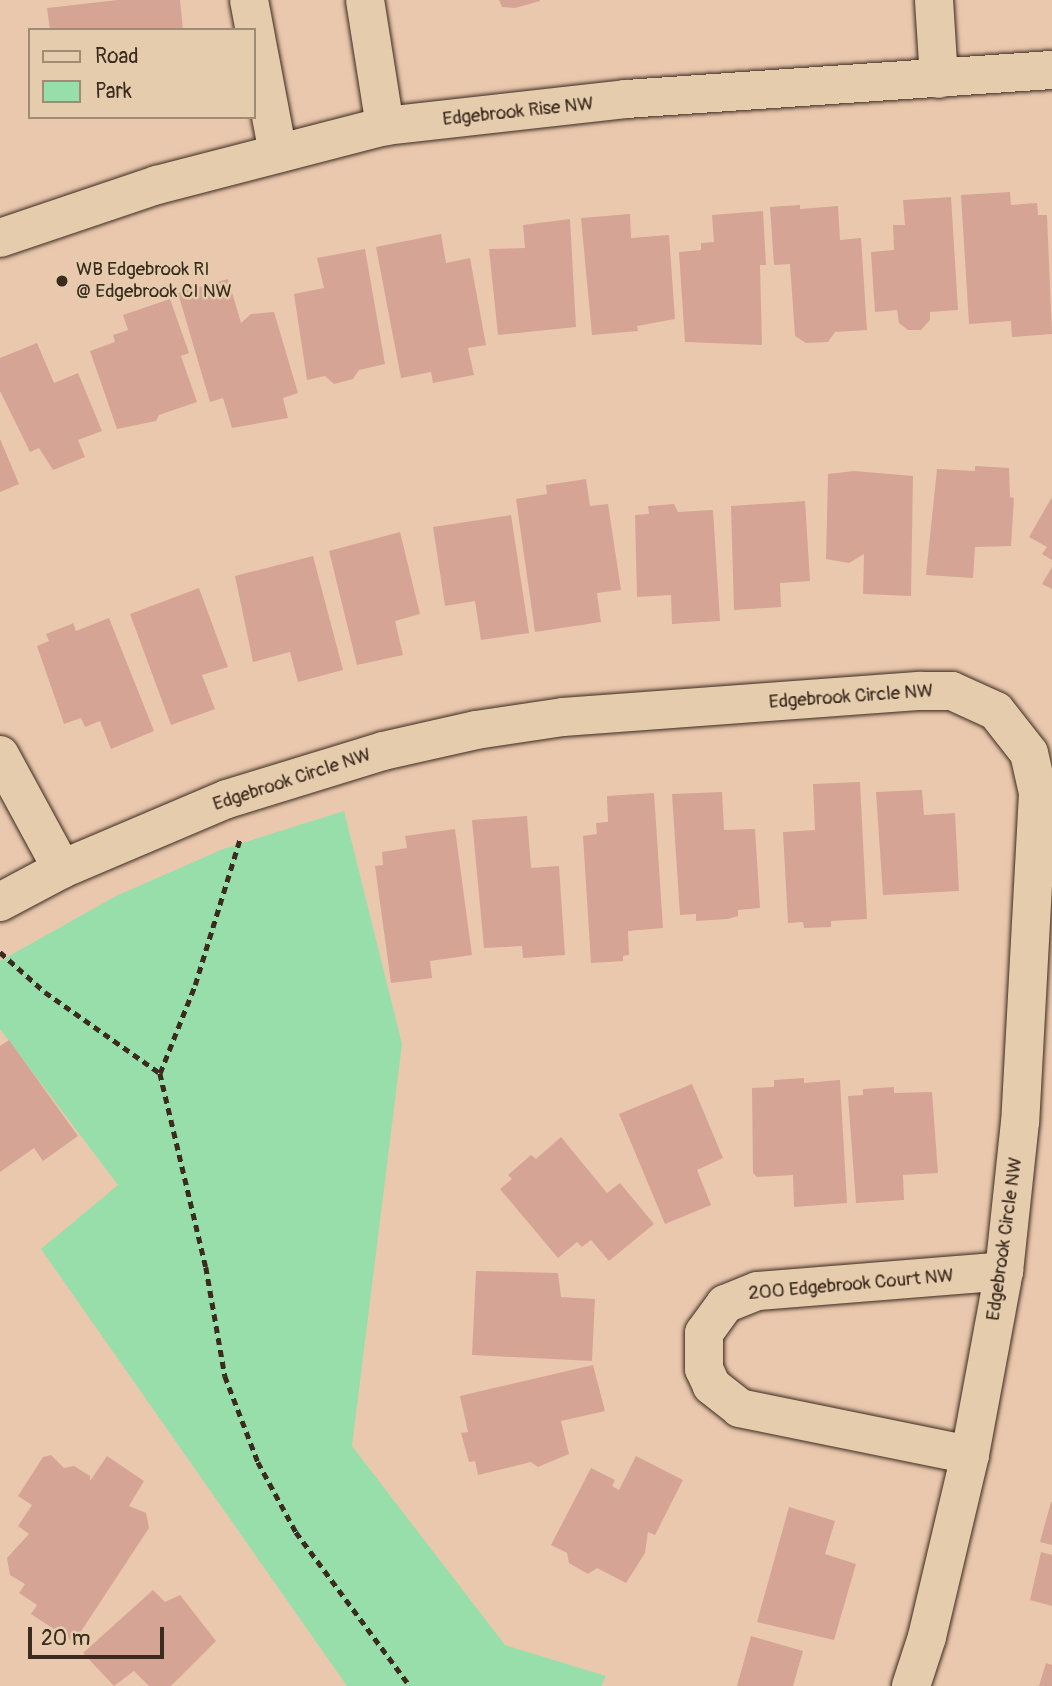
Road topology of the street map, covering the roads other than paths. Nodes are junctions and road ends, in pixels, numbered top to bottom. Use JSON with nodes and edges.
{"nodes":[{"id":1,"x":249,"y":0,"type":"edge"},
{"id":2,"x":365,"y":0,"type":"edge"},
{"id":3,"x":934,"y":0,"type":"edge"},
{"id":4,"x":254,"y":28,"type":"edge"},
{"id":5,"x":256,"y":37,"type":"edge"},
{"id":6,"x":1052,"y":70,"type":"edge"},
{"id":7,"x":939,"y":79,"type":"junction"},
{"id":8,"x":385,"y":126,"type":"junction"},
{"id":9,"x":278,"y":153,"type":"junction"},
{"id":10,"x":0,"y":238,"type":"edge"},
{"id":11,"x":0,"y":755,"type":"edge"},
{"id":12,"x":62,"y":869,"type":"junction"},
{"id":13,"x":2,"y":897,"type":"edge"},
{"id":14,"x":1004,"y":1271,"type":"junction"},
{"id":15,"x":970,"y":1455,"type":"junction"},
{"id":16,"x":911,"y":1686,"type":"edge"}],
"edges":[{"from":1,"to":4,"type":"street"},
{"from":2,"to":8,"type":"street"},
{"from":3,"to":7,"type":"street"},
{"from":5,"to":9,"type":"street"},
{"from":6,"to":7,"type":"street","name":"Edgebrook Rise NW"},
{"from":7,"to":8,"type":"street","name":"Edgebrook Rise NW"},
{"from":8,"to":9,"type":"street","name":"Edgebrook Rise NW"},
{"from":9,"to":10,"type":"street","name":"Edgebrook Rise NW"},
{"from":11,"to":12,"type":"street"},
{"from":12,"to":13,"type":"street","name":"Edgebrook Circle NW"},
{"from":12,"to":14,"type":"street","name":"Edgebrook Circle NW"},
{"from":14,"to":15,"type":"street","name":"Edgebrook Circle NW"},
{"from":14,"to":15,"type":"street","name":"200 Edgebrook Court NW"},
{"from":15,"to":16,"type":"street","name":"Edgebrook Circle NW"}]}
